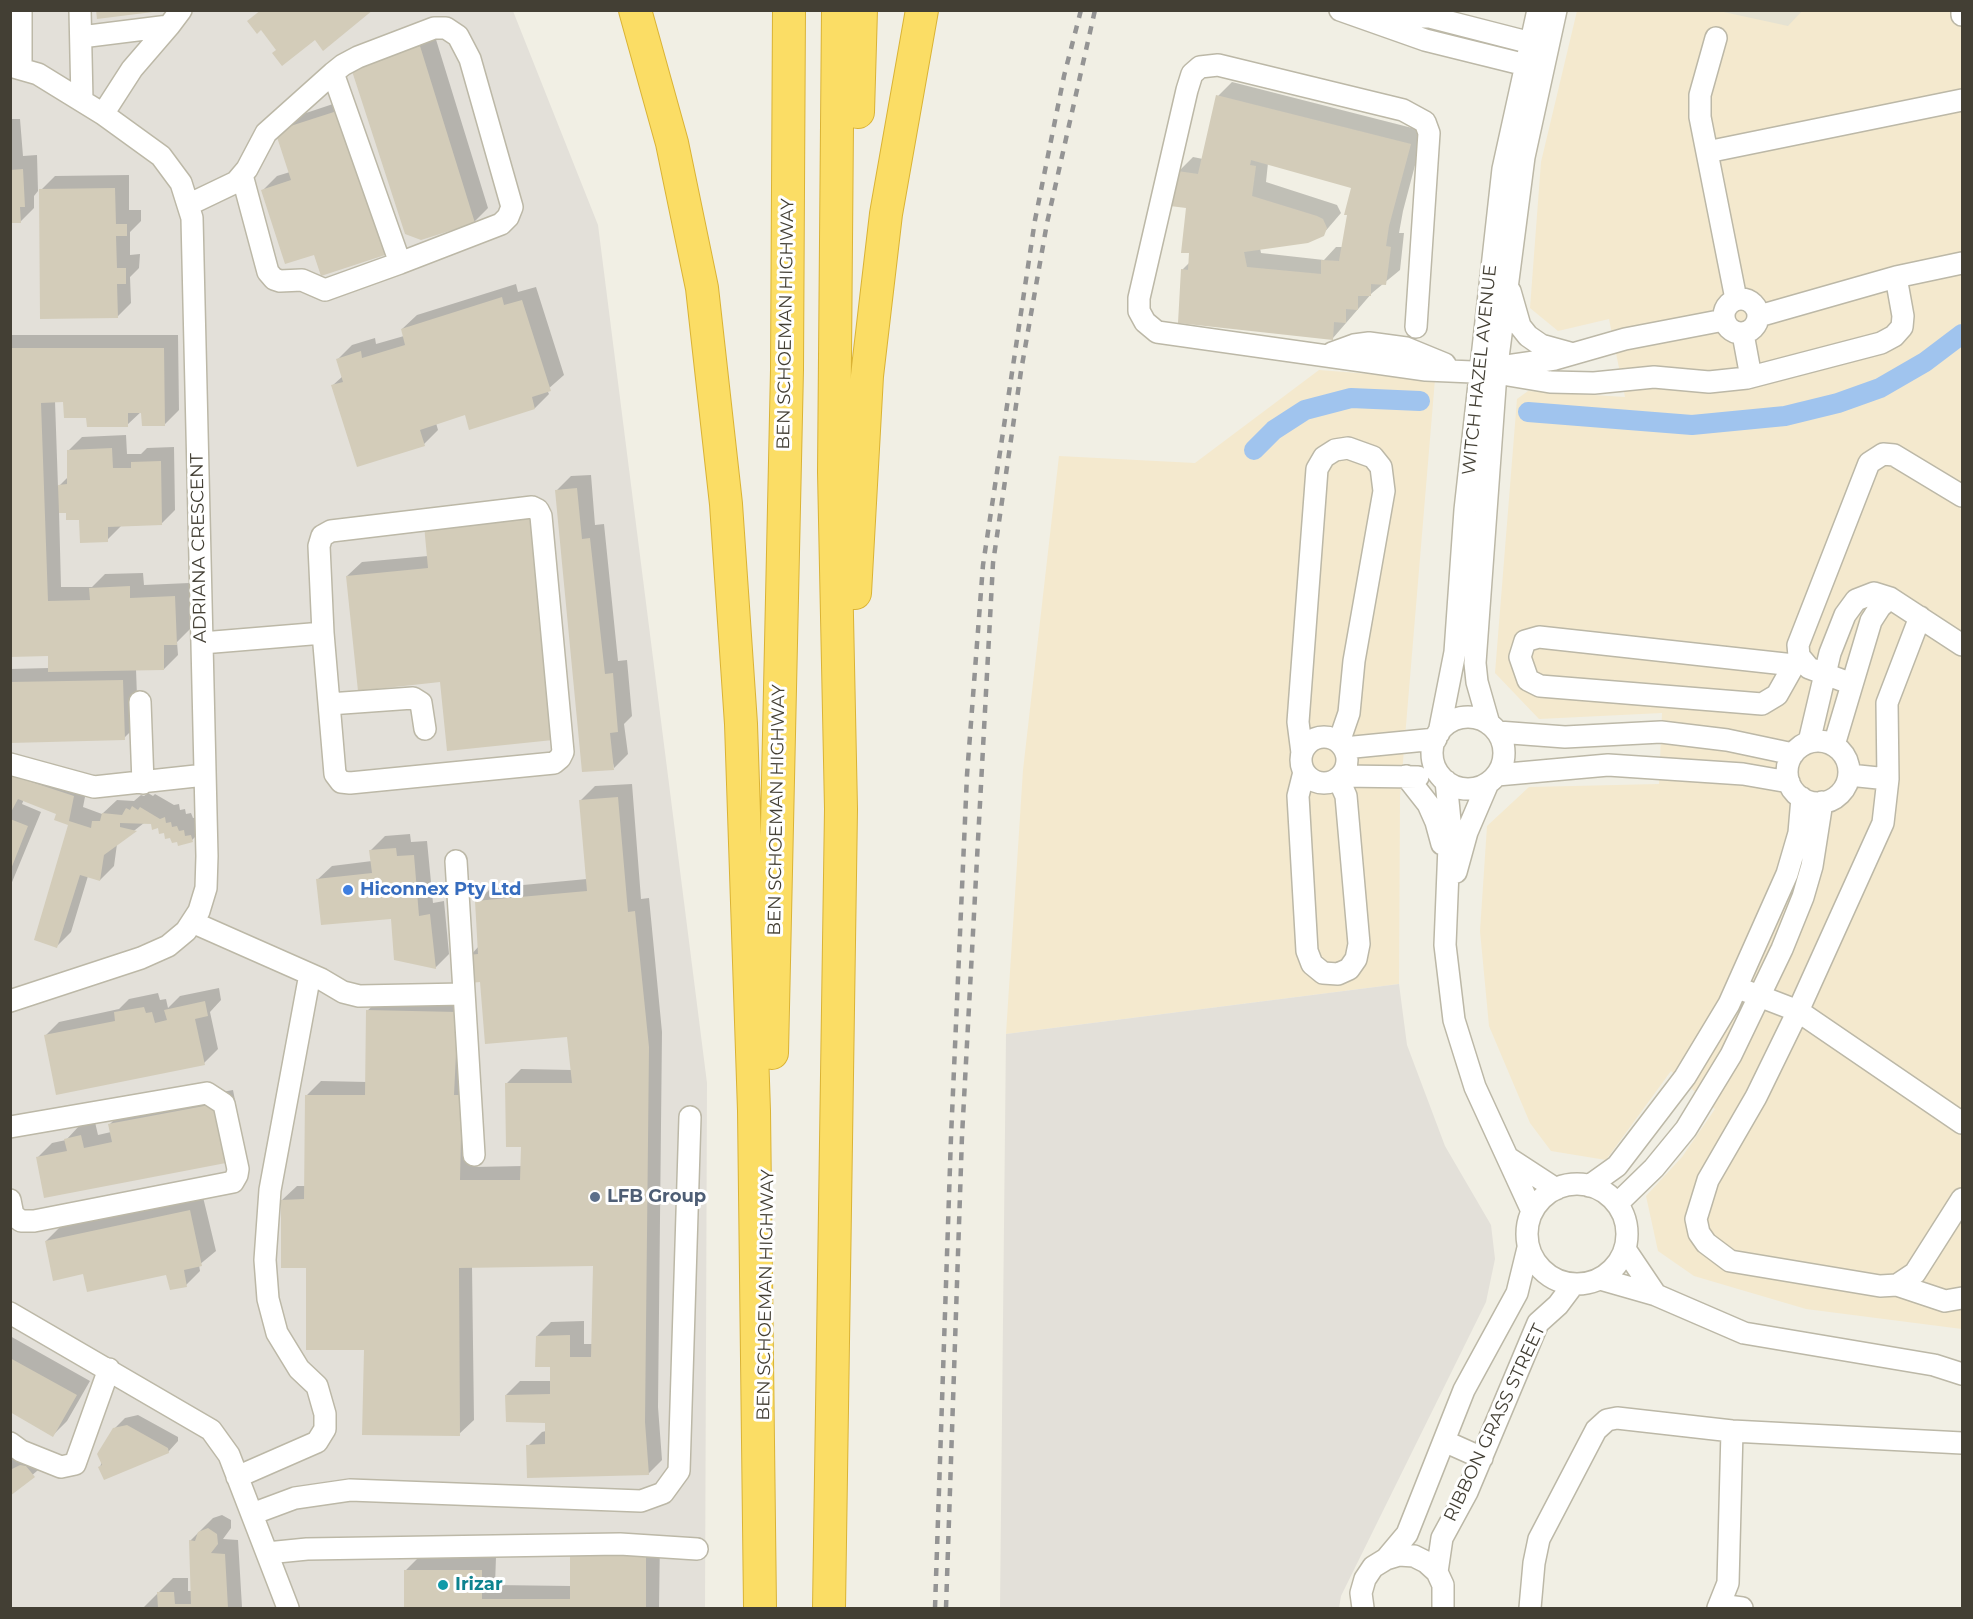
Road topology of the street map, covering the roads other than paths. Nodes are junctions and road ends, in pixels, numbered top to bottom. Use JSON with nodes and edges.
{"nodes":[{"id":1,"x":21,"y":10,"type":"edge"},
{"id":2,"x":80,"y":10,"type":"edge"},
{"id":3,"x":612,"y":10,"type":"edge"},
{"id":4,"x":635,"y":10,"type":"edge"},
{"id":5,"x":789,"y":10,"type":"edge"},
{"id":6,"x":838,"y":10,"type":"edge"},
{"id":7,"x":861,"y":10,"type":"edge"},
{"id":8,"x":922,"y":10,"type":"edge"},
{"id":9,"x":1538,"y":10,"type":"edge"},
{"id":10,"x":1556,"y":10,"type":"edge"},
{"id":11,"x":1350,"y":13,"type":"edge"},
{"id":12,"x":175,"y":18,"type":"edge"},
{"id":13,"x":81,"y":37,"type":"junction"},
{"id":14,"x":1716,"y":38,"type":"dead end"},
{"id":15,"x":1538,"y":45,"type":"junction"},
{"id":16,"x":16,"y":66,"type":"edge"},
{"id":17,"x":1533,"y":67,"type":"junction"},
{"id":18,"x":333,"y":74,"type":"junction"},
{"id":19,"x":1962,"y":100,"type":"edge"},
{"id":20,"x":82,"y":101,"type":"junction"},
{"id":21,"x":103,"y":114,"type":"junction"},
{"id":22,"x":672,"y":143,"type":"junction"},
{"id":23,"x":1707,"y":152,"type":"junction"},
{"id":24,"x":242,"y":175,"type":"junction"},
{"id":25,"x":188,"y":205,"type":"junction"},
{"id":26,"x":400,"y":262,"type":"junction"},
{"id":27,"x":1962,"y":263,"type":"edge"},
{"id":28,"x":1507,"y":276,"type":"junction"},
{"id":29,"x":1896,"y":277,"type":"junction"},
{"id":30,"x":1736,"y":299,"type":"junction"},
{"id":31,"x":1759,"y":316,"type":"junction"},
{"id":32,"x":1724,"y":320,"type":"junction"},
{"id":33,"x":1416,"y":327,"type":"dead end"},
{"id":34,"x":1743,"y":334,"type":"junction"},
{"id":35,"x":1580,"y":352,"type":"junction"},
{"id":36,"x":1488,"y":370,"type":"junction"},
{"id":37,"x":1751,"y":376,"type":"junction"},
{"id":38,"x":1594,"y":383,"type":"junction"},
{"id":39,"x":834,"y":472,"type":"junction"},
{"id":40,"x":1962,"y":496,"type":"edge"},
{"id":41,"x":1890,"y":598,"type":"junction"},
{"id":42,"x":1920,"y":617,"type":"junction"},
{"id":43,"x":323,"y":633,"type":"junction"},
{"id":44,"x":202,"y":643,"type":"junction"},
{"id":45,"x":1962,"y":645,"type":"edge"},
{"id":46,"x":1796,"y":661,"type":"junction"},
{"id":47,"x":1825,"y":675,"type":"junction"},
{"id":48,"x":1852,"y":684,"type":"junction"},
{"id":49,"x":140,"y":702,"type":"dead end"},
{"id":50,"x":329,"y":704,"type":"junction"},
{"id":51,"x":1493,"y":728,"type":"junction"},
{"id":52,"x":425,"y":729,"type":"dead end"},
{"id":53,"x":1693,"y":735,"type":"junction"},
{"id":54,"x":1437,"y":736,"type":"junction"},
{"id":55,"x":1342,"y":745,"type":"junction"},
{"id":56,"x":1834,"y":746,"type":"junction"},
{"id":57,"x":1801,"y":748,"type":"junction"},
{"id":58,"x":1303,"y":763,"type":"junction"},
{"id":59,"x":10,"y":764,"type":"edge"},
{"id":60,"x":1689,"y":769,"type":"junction"},
{"id":61,"x":205,"y":775,"type":"junction"},
{"id":62,"x":1849,"y":775,"type":"junction"},
{"id":63,"x":1406,"y":776,"type":"junction"},
{"id":64,"x":1340,"y":777,"type":"junction"},
{"id":65,"x":1444,"y":779,"type":"junction"},
{"id":66,"x":1492,"y":779,"type":"junction"},
{"id":67,"x":1888,"y":779,"type":"junction"},
{"id":68,"x":143,"y":783,"type":"junction"},
{"id":69,"x":1804,"y":794,"type":"junction"},
{"id":70,"x":841,"y":809,"type":"junction"},
{"id":71,"x":456,"y":861,"type":"dead end"},
{"id":72,"x":1448,"y":871,"type":"junction"},
{"id":73,"x":1448,"y":902,"type":"junction"},
{"id":74,"x":192,"y":922,"type":"junction"},
{"id":75,"x":310,"y":974,"type":"junction"},
{"id":76,"x":1737,"y":987,"type":"junction"},
{"id":77,"x":464,"y":994,"type":"junction"},
{"id":78,"x":1759,"y":997,"type":"junction"},
{"id":79,"x":10,"y":1001,"type":"edge"},
{"id":80,"x":1798,"y":1011,"type":"junction"},
{"id":81,"x":1706,"y":1042,"type":"junction"},
{"id":82,"x":1731,"y":1055,"type":"junction"},
{"id":83,"x":1663,"y":1106,"type":"junction"},
{"id":84,"x":690,"y":1117,"type":"dead end"},
{"id":85,"x":1962,"y":1123,"type":"edge"},
{"id":86,"x":1689,"y":1125,"type":"junction"},
{"id":87,"x":10,"y":1127,"type":"edge"},
{"id":88,"x":474,"y":1155,"type":"dead end"},
{"id":89,"x":1510,"y":1159,"type":"junction"},
{"id":90,"x":1589,"y":1186,"type":"junction"},
{"id":91,"x":1556,"y":1189,"type":"junction"},
{"id":92,"x":1962,"y":1199,"type":"edge"},
{"id":93,"x":10,"y":1200,"type":"edge"},
{"id":94,"x":1617,"y":1204,"type":"junction"},
{"id":95,"x":1532,"y":1211,"type":"junction"},
{"id":96,"x":1528,"y":1248,"type":"junction"},
{"id":97,"x":1625,"y":1249,"type":"junction"},
{"id":98,"x":1600,"y":1279,"type":"junction"},
{"id":99,"x":1573,"y":1285,"type":"junction"},
{"id":100,"x":1897,"y":1285,"type":"junction"},
{"id":101,"x":1656,"y":1295,"type":"junction"},
{"id":102,"x":1962,"y":1298,"type":"edge"},
{"id":103,"x":10,"y":1313,"type":"edge"},
{"id":104,"x":1962,"y":1362,"type":"edge"},
{"id":105,"x":1934,"y":1365,"type":"junction"},
{"id":106,"x":109,"y":1369,"type":"junction"},
{"id":107,"x":1962,"y":1374,"type":"edge"},
{"id":108,"x":1732,"y":1431,"type":"junction"},
{"id":109,"x":1443,"y":1442,"type":"junction"},
{"id":110,"x":10,"y":1443,"type":"edge"},
{"id":111,"x":1962,"y":1443,"type":"edge"},
{"id":112,"x":1482,"y":1458,"type":"junction"},
{"id":113,"x":237,"y":1477,"type":"junction"},
{"id":114,"x":252,"y":1514,"type":"junction"},
{"id":115,"x":697,"y":1549,"type":"dead end"},
{"id":116,"x":267,"y":1553,"type":"junction"},
{"id":117,"x":1386,"y":1558,"type":"junction"},
{"id":118,"x":1437,"y":1572,"type":"junction"},
{"id":119,"x":760,"y":1607,"type":"edge"},
{"id":120,"x":1719,"y":1607,"type":"edge"},
{"id":121,"x":288,"y":1608,"type":"edge"},
{"id":122,"x":829,"y":1608,"type":"edge"},
{"id":123,"x":1363,"y":1608,"type":"edge"},
{"id":124,"x":1443,"y":1608,"type":"edge"},
{"id":125,"x":1530,"y":1608,"type":"edge"},
{"id":126,"x":1742,"y":1608,"type":"edge"}],
"edges":[{"from":1,"to":16,"type":"street"},
{"from":2,"to":13,"type":"street"},
{"from":3,"to":22,"type":"highway"},
{"from":4,"to":22,"type":"highway"},
{"from":5,"to":119,"type":"highway","name":"BEN SCHOEMAN HIGHWAY"},
{"from":6,"to":39,"type":"highway"},
{"from":7,"to":39,"type":"highway"},
{"from":8,"to":70,"type":"highway"},
{"from":9,"to":15,"type":"street","name":"WITCH HAZEL AVENUE"},
{"from":10,"to":15,"type":"street","name":"WITCH HAZEL AVENUE"},
{"from":11,"to":15,"type":"street"},
{"from":11,"to":17,"type":"street"},
{"from":12,"to":13,"type":"street"},
{"from":12,"to":21,"type":"street"},
{"from":13,"to":20,"type":"street"},
{"from":14,"to":23,"type":"street"},
{"from":15,"to":17,"type":"street","name":"WITCH HAZEL AVENUE"},
{"from":16,"to":20,"type":"street","name":"ADRIANA CRESCENT"},
{"from":17,"to":28,"type":"street","name":"WITCH HAZEL AVENUE"},
{"from":17,"to":36,"type":"street","name":"WITCH HAZEL AVENUE"},
{"from":18,"to":24,"type":"street"},
{"from":18,"to":26,"type":"street"},
{"from":18,"to":26,"type":"street"},
{"from":19,"to":23,"type":"street"},
{"from":20,"to":21,"type":"street","name":"ADRIANA CRESCENT"},
{"from":21,"to":25,"type":"street","name":"ADRIANA CRESCENT"},
{"from":22,"to":119,"type":"highway"},
{"from":23,"to":30,"type":"street"},
{"from":24,"to":25,"type":"street"},
{"from":24,"to":26,"type":"street"},
{"from":25,"to":44,"type":"street","name":"ADRIANA CRESCENT"},
{"from":27,"to":29,"type":"street"},
{"from":28,"to":35,"type":"street"},
{"from":28,"to":36,"type":"street","name":"WITCH HAZEL AVENUE"},
{"from":29,"to":31,"type":"street"},
{"from":29,"to":37,"type":"street"},
{"from":30,"to":31,"type":"street"},
{"from":30,"to":32,"type":"street"},
{"from":31,"to":34,"type":"street"},
{"from":32,"to":34,"type":"street"},
{"from":32,"to":35,"type":"street"},
{"from":33,"to":36,"type":"street"},
{"from":34,"to":37,"type":"street"},
{"from":35,"to":36,"type":"street"},
{"from":35,"to":38,"type":"street"},
{"from":36,"to":38,"type":"street"},
{"from":36,"to":51,"type":"street","name":"WITCH HAZEL AVENUE"},
{"from":36,"to":54,"type":"street","name":"WITCH HAZEL AVENUE"},
{"from":37,"to":38,"type":"street"},
{"from":39,"to":70,"type":"highway"},
{"from":40,"to":46,"type":"street"},
{"from":41,"to":42,"type":"street"},
{"from":41,"to":47,"type":"street"},
{"from":41,"to":48,"type":"street"},
{"from":42,"to":45,"type":"street"},
{"from":42,"to":67,"type":"street"},
{"from":43,"to":44,"type":"street"},
{"from":43,"to":50,"type":"street"},
{"from":43,"to":50,"type":"street"},
{"from":44,"to":61,"type":"street","name":"ADRIANA CRESCENT"},
{"from":46,"to":46,"type":"street"},
{"from":46,"to":47,"type":"street"},
{"from":47,"to":48,"type":"street"},
{"from":47,"to":57,"type":"street"},
{"from":48,"to":56,"type":"street"},
{"from":49,"to":68,"type":"street"},
{"from":50,"to":52,"type":"street"},
{"from":51,"to":53,"type":"street"},
{"from":51,"to":54,"type":"street"},
{"from":51,"to":66,"type":"street"},
{"from":53,"to":57,"type":"street"},
{"from":53,"to":60,"type":"street"},
{"from":54,"to":55,"type":"street"},
{"from":54,"to":65,"type":"street"},
{"from":55,"to":58,"type":"street"},
{"from":55,"to":58,"type":"street"},
{"from":55,"to":64,"type":"street"},
{"from":56,"to":57,"type":"street"},
{"from":56,"to":62,"type":"street"},
{"from":57,"to":69,"type":"street"},
{"from":58,"to":64,"type":"street"},
{"from":58,"to":64,"type":"street"},
{"from":59,"to":68,"type":"street"},
{"from":60,"to":66,"type":"street"},
{"from":60,"to":69,"type":"street"},
{"from":61,"to":68,"type":"street"},
{"from":61,"to":74,"type":"street","name":"ADRIANA CRESCENT"},
{"from":62,"to":67,"type":"street"},
{"from":62,"to":69,"type":"street"},
{"from":63,"to":64,"type":"street"},
{"from":63,"to":65,"type":"street"},
{"from":63,"to":72,"type":"street"},
{"from":65,"to":66,"type":"street"},
{"from":65,"to":72,"type":"street"},
{"from":66,"to":73,"type":"street"},
{"from":67,"to":80,"type":"street"},
{"from":69,"to":76,"type":"street"},
{"from":69,"to":78,"type":"street"},
{"from":70,"to":122,"type":"highway"},
{"from":71,"to":77,"type":"street"},
{"from":72,"to":73,"type":"street"},
{"from":73,"to":89,"type":"street"},
{"from":74,"to":75,"type":"street"},
{"from":74,"to":79,"type":"street","name":"ADRIANA CRESCENT"},
{"from":75,"to":77,"type":"street"},
{"from":75,"to":113,"type":"street"},
{"from":76,"to":78,"type":"street"},
{"from":76,"to":81,"type":"street"},
{"from":77,"to":88,"type":"street"},
{"from":78,"to":80,"type":"street"},
{"from":78,"to":82,"type":"street"},
{"from":80,"to":85,"type":"street"},
{"from":80,"to":100,"type":"street"},
{"from":81,"to":82,"type":"street"},
{"from":81,"to":83,"type":"street"},
{"from":82,"to":86,"type":"street"},
{"from":83,"to":86,"type":"street"},
{"from":83,"to":90,"type":"street"},
{"from":84,"to":114,"type":"street"},
{"from":86,"to":94,"type":"street"},
{"from":87,"to":93,"type":"street"},
{"from":89,"to":91,"type":"street"},
{"from":89,"to":95,"type":"street"},
{"from":90,"to":91,"type":"street"},
{"from":90,"to":94,"type":"street"},
{"from":91,"to":95,"type":"street"},
{"from":92,"to":100,"type":"street"},
{"from":94,"to":97,"type":"street"},
{"from":95,"to":96,"type":"street"},
{"from":96,"to":99,"type":"street"},
{"from":96,"to":109,"type":"street","name":"RIBBON GRASS STREET"},
{"from":97,"to":98,"type":"street"},
{"from":97,"to":101,"type":"street"},
{"from":98,"to":99,"type":"street"},
{"from":98,"to":101,"type":"street"},
{"from":99,"to":112,"type":"street","name":"RIBBON GRASS STREET"},
{"from":100,"to":102,"type":"street"},
{"from":101,"to":105,"type":"street"},
{"from":103,"to":106,"type":"street"},
{"from":104,"to":105,"type":"street"},
{"from":105,"to":107,"type":"street"},
{"from":106,"to":110,"type":"street"},
{"from":106,"to":113,"type":"street"},
{"from":108,"to":111,"type":"street"},
{"from":108,"to":120,"type":"street"},
{"from":108,"to":125,"type":"street"},
{"from":109,"to":112,"type":"street"},
{"from":109,"to":117,"type":"street","name":"RIBBON GRASS STREET"},
{"from":112,"to":118,"type":"street","name":"RIBBON GRASS STREET"},
{"from":113,"to":114,"type":"street"},
{"from":114,"to":116,"type":"street"},
{"from":115,"to":116,"type":"street"},
{"from":116,"to":121,"type":"street"},
{"from":117,"to":118,"type":"street"},
{"from":117,"to":123,"type":"street","name":"RIBBON GRASS STREET"},
{"from":118,"to":124,"type":"street","name":"RIBBON GRASS STREET"},
{"from":120,"to":126,"type":"street"}]}
